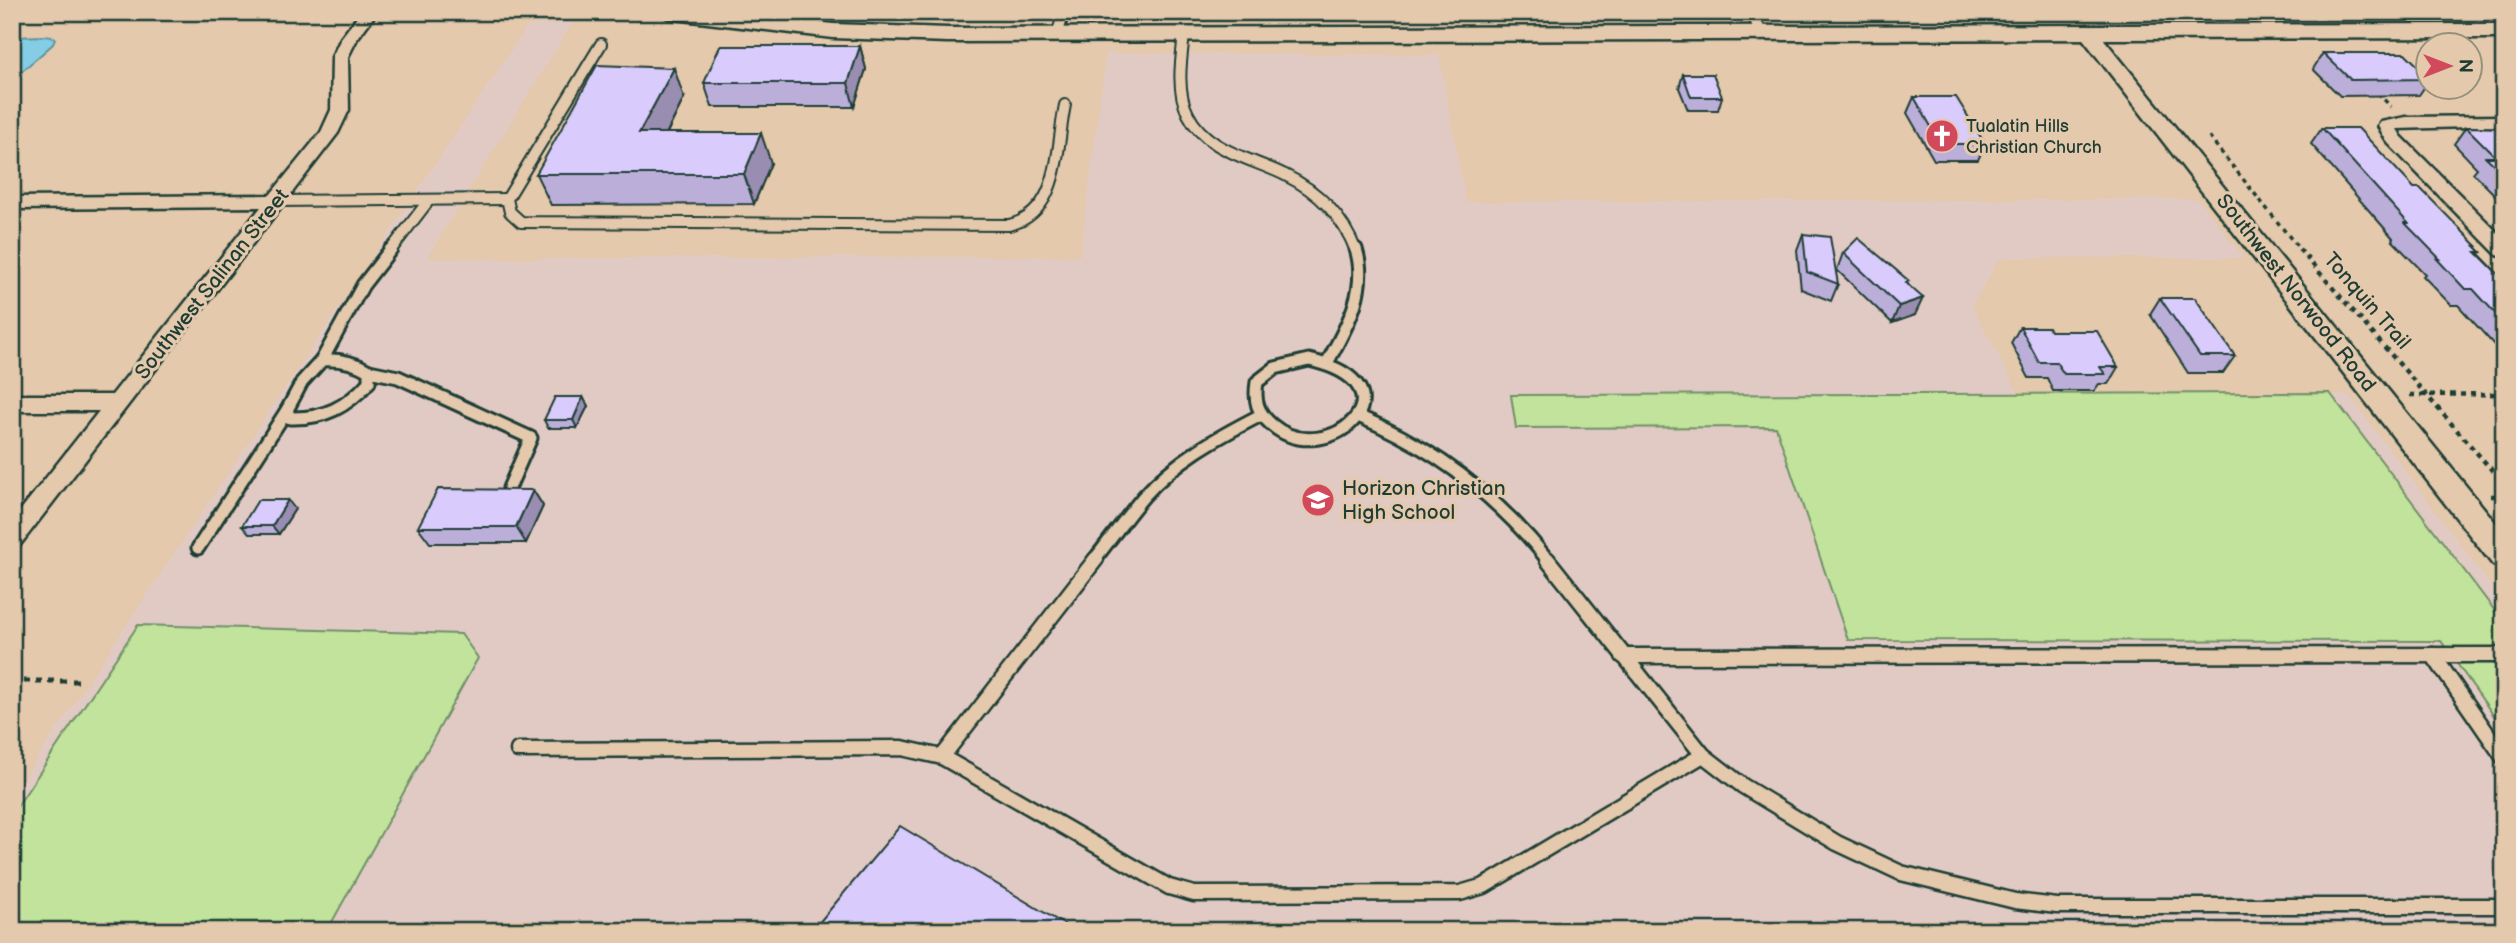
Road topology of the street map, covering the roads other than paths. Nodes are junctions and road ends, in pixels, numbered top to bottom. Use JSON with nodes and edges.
{"nodes":[{"id":1,"x":369,"y":12,"type":"edge"},
{"id":2,"x":674,"y":12,"type":"edge"},
{"id":3,"x":1064,"y":12,"type":"edge"},
{"id":4,"x":1751,"y":12,"type":"edge"},
{"id":5,"x":2087,"y":31,"type":"junction"},
{"id":6,"x":2504,"y":31,"type":"edge"},
{"id":7,"x":1762,"y":34,"type":"junction"},
{"id":8,"x":1184,"y":35,"type":"junction"},
{"id":9,"x":1057,"y":36,"type":"junction"},
{"id":10,"x":601,"y":44,"type":"dead end"},
{"id":11,"x":577,"y":82,"type":"junction"},
{"id":12,"x":591,"y":82,"type":"edge"},
{"id":13,"x":1065,"y":105,"type":"dead end"},
{"id":14,"x":2504,"y":121,"type":"edge"},
{"id":15,"x":507,"y":199,"type":"junction"},
{"id":16,"x":429,"y":200,"type":"junction"},
{"id":17,"x":276,"y":201,"type":"junction"},
{"id":18,"x":12,"y":203,"type":"edge"},
{"id":19,"x":2504,"y":251,"type":"edge"},
{"id":20,"x":322,"y":360,"type":"junction"},
{"id":21,"x":1327,"y":363,"type":"junction"},
{"id":22,"x":369,"y":371,"type":"junction"},
{"id":23,"x":12,"y":403,"type":"edge"},
{"id":24,"x":118,"y":403,"type":"junction"},
{"id":25,"x":287,"y":410,"type":"junction"},
{"id":26,"x":1259,"y":416,"type":"junction"},
{"id":27,"x":1358,"y":416,"type":"junction"},
{"id":28,"x":509,"y":488,"type":"edge"},
{"id":29,"x":12,"y":538,"type":"edge"},
{"id":30,"x":198,"y":548,"type":"dead end"},
{"id":31,"x":2504,"y":556,"type":"edge"},
{"id":32,"x":2433,"y":655,"type":"junction"},
{"id":33,"x":2504,"y":655,"type":"edge"},
{"id":34,"x":1623,"y":656,"type":"junction"},
{"id":35,"x":518,"y":750,"type":"dead end"},
{"id":36,"x":1703,"y":755,"type":"junction"},
{"id":37,"x":942,"y":757,"type":"junction"},
{"id":38,"x":2504,"y":758,"type":"edge"},
{"id":39,"x":2504,"y":906,"type":"edge"}],
"edges":[{"from":1,"to":17,"type":"street","name":"Southwest Salinan Street"},
{"from":2,"to":9,"type":"main road"},
{"from":3,"to":9,"type":"lane"},
{"from":4,"to":7,"type":"lane"},
{"from":5,"to":6,"type":"main road"},
{"from":5,"to":7,"type":"main road"},
{"from":5,"to":31,"type":"street","name":"Southwest Norwood Road"},
{"from":7,"to":8,"type":"main road"},
{"from":8,"to":9,"type":"main road"},
{"from":8,"to":21,"type":"lane"},
{"from":10,"to":11,"type":"lane"},
{"from":11,"to":12,"type":"lane"},
{"from":11,"to":15,"type":"lane"},
{"from":13,"to":15,"type":"lane"},
{"from":14,"to":19,"type":"street"},
{"from":15,"to":16,"type":"lane"},
{"from":16,"to":17,"type":"lane"},
{"from":16,"to":20,"type":"lane"},
{"from":17,"to":18,"type":"street"},
{"from":17,"to":24,"type":"street","name":"Southwest Salinan Street"},
{"from":20,"to":22,"type":"lane"},
{"from":20,"to":25,"type":"lane"},
{"from":21,"to":26,"type":"lane"},
{"from":21,"to":27,"type":"lane"},
{"from":22,"to":25,"type":"lane"},
{"from":22,"to":28,"type":"lane"},
{"from":23,"to":24,"type":"street"},
{"from":24,"to":29,"type":"street","name":"Southwest Salinan Street"},
{"from":25,"to":30,"type":"lane"},
{"from":26,"to":27,"type":"lane"},
{"from":26,"to":37,"type":"lane"},
{"from":27,"to":34,"type":"lane"},
{"from":32,"to":33,"type":"lane"},
{"from":32,"to":34,"type":"lane"},
{"from":32,"to":38,"type":"lane"},
{"from":34,"to":36,"type":"lane"},
{"from":35,"to":37,"type":"lane"},
{"from":36,"to":37,"type":"lane"},
{"from":36,"to":39,"type":"lane"}]}
